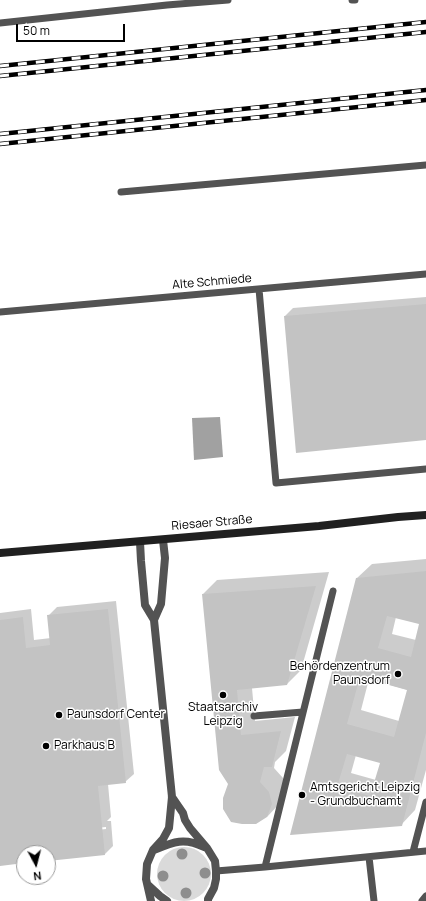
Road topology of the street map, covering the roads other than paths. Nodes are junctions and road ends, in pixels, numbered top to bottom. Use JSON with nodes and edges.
{"nodes":[{"id":1,"x":228,"y":0,"type":"edge"},
{"id":2,"x":0,"y":23,"type":"edge"},
{"id":3,"x":426,"y":165,"type":"edge"},
{"id":4,"x":122,"y":192,"type":"dead end"},
{"id":5,"x":426,"y":274,"type":"edge"},
{"id":6,"x":259,"y":289,"type":"junction"},
{"id":7,"x":0,"y":312,"type":"edge"},
{"id":8,"x":426,"y":469,"type":"edge"},
{"id":9,"x":426,"y":515,"type":"edge"},
{"id":10,"x":163,"y":540,"type":"junction"},
{"id":11,"x":140,"y":542,"type":"junction"},
{"id":12,"x":0,"y":553,"type":"edge"},
{"id":13,"x":333,"y":591,"type":"dead end"},
{"id":14,"x":154,"y":620,"type":"junction"},
{"id":15,"x":303,"y":712,"type":"junction"},
{"id":16,"x":254,"y":716,"type":"dead end"},
{"id":17,"x":172,"y":797,"type":"junction"},
{"id":18,"x":426,"y":802,"type":"edge"},
{"id":19,"x":207,"y":848,"type":"junction"},
{"id":20,"x":153,"y":850,"type":"junction"},
{"id":21,"x":426,"y":851,"type":"edge"},
{"id":22,"x":413,"y":852,"type":"junction"},
{"id":23,"x":369,"y":857,"type":"junction"},
{"id":24,"x":265,"y":867,"type":"junction"},
{"id":25,"x":216,"y":871,"type":"junction"},
{"id":26,"x":148,"y":885,"type":"junction"},
{"id":27,"x":426,"y":896,"type":"edge"},
{"id":28,"x":206,"y":900,"type":"edge"},
{"id":29,"x":151,"y":901,"type":"edge"},
{"id":30,"x":167,"y":901,"type":"edge"},
{"id":31,"x":374,"y":901,"type":"edge"},
{"id":32,"x":422,"y":901,"type":"edge"}],
"edges":[{"from":1,"to":2,"type":"lane"},
{"from":3,"to":4,"type":"lane"},
{"from":5,"to":6,"type":"lane","name":"Alte Schmiede"},
{"from":6,"to":7,"type":"lane","name":"Alte Schmiede"},
{"from":6,"to":8,"type":"lane"},
{"from":9,"to":10,"type":"main road","name":"Riesaer Straße"},
{"from":10,"to":11,"type":"main road","name":"Riesaer Straße"},
{"from":10,"to":14,"type":"street"},
{"from":11,"to":12,"type":"main road","name":"Riesaer Straße"},
{"from":11,"to":14,"type":"street"},
{"from":13,"to":15,"type":"lane"},
{"from":14,"to":17,"type":"street"},
{"from":15,"to":16,"type":"lane"},
{"from":15,"to":24,"type":"lane"},
{"from":17,"to":19,"type":"street"},
{"from":17,"to":20,"type":"street"},
{"from":18,"to":22,"type":"lane"},
{"from":19,"to":20,"type":"street"},
{"from":19,"to":25,"type":"street"},
{"from":20,"to":26,"type":"street"},
{"from":21,"to":22,"type":"lane"},
{"from":22,"to":23,"type":"lane"},
{"from":23,"to":24,"type":"lane"},
{"from":23,"to":31,"type":"lane"},
{"from":24,"to":25,"type":"lane"},
{"from":25,"to":28,"type":"street"},
{"from":26,"to":29,"type":"street"},
{"from":26,"to":30,"type":"street"},
{"from":27,"to":32,"type":"lane"}]}
